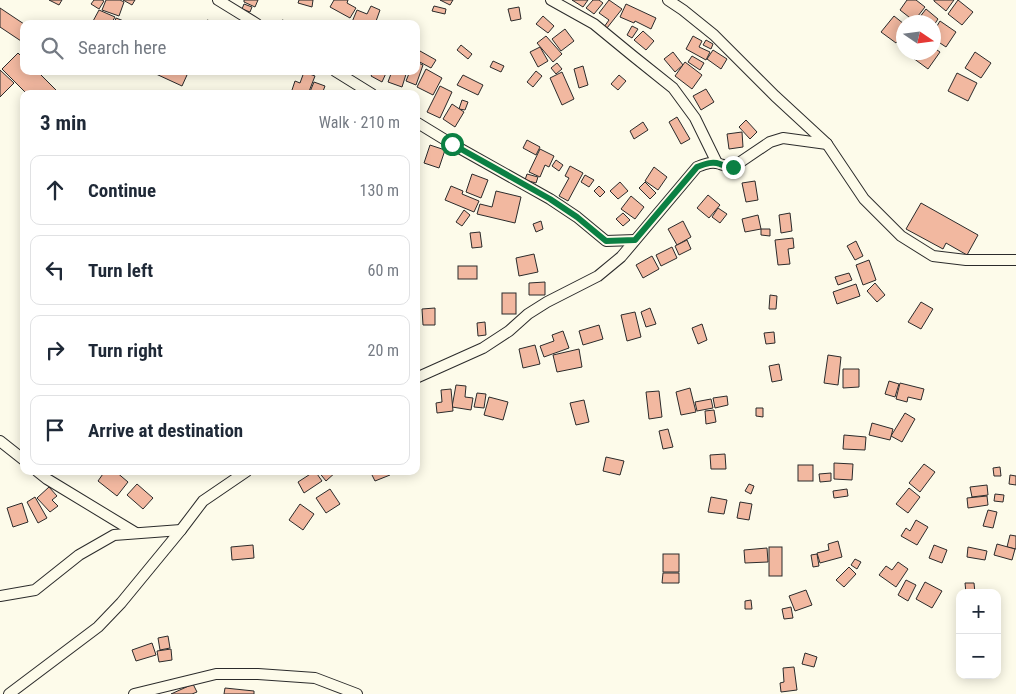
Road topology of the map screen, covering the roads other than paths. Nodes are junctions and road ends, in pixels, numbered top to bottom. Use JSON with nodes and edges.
{"nodes":[{"id":1,"x":218,"y":0,"type":"edge"},
{"id":2,"x":551,"y":0,"type":"edge"},
{"id":3,"x":668,"y":0,"type":"edge"},
{"id":4,"x":250,"y":20,"type":"edge"},
{"id":5,"x":342,"y":75,"type":"edge"},
{"id":6,"x":366,"y":90,"type":"edge"},
{"id":7,"x":420,"y":124,"type":"edge"},
{"id":8,"x":827,"y":144,"type":"junction"},
{"id":9,"x":717,"y":163,"type":"junction"},
{"id":10,"x":635,"y":240,"type":"junction"},
{"id":11,"x":1016,"y":260,"type":"edge"},
{"id":12,"x":420,"y":376,"type":"edge"},
{"id":13,"x":0,"y":441,"type":"edge"},
{"id":14,"x":20,"y":457,"type":"edge"},
{"id":15,"x":42,"y":475,"type":"edge"},
{"id":16,"x":241,"y":475,"type":"edge"},
{"id":17,"x":181,"y":530,"type":"junction"},
{"id":18,"x":136,"y":533,"type":"junction"},
{"id":19,"x":0,"y":596,"type":"edge"},
{"id":20,"x":9,"y":694,"type":"edge"},
{"id":21,"x":134,"y":694,"type":"edge"},
{"id":22,"x":357,"y":694,"type":"edge"}],
"edges":[{"from":1,"to":4,"type":"street"},
{"from":2,"to":9,"type":"street"},
{"from":3,"to":8,"type":"street"},
{"from":5,"to":6,"type":"street"},
{"from":7,"to":10,"type":"street"},
{"from":8,"to":9,"type":"street"},
{"from":8,"to":11,"type":"street"},
{"from":9,"to":10,"type":"street"},
{"from":10,"to":12,"type":"street"},
{"from":13,"to":14,"type":"street"},
{"from":15,"to":18,"type":"street"},
{"from":16,"to":17,"type":"street"},
{"from":17,"to":18,"type":"street"},
{"from":17,"to":20,"type":"street"},
{"from":18,"to":19,"type":"street"},
{"from":21,"to":22,"type":"street"}]}
